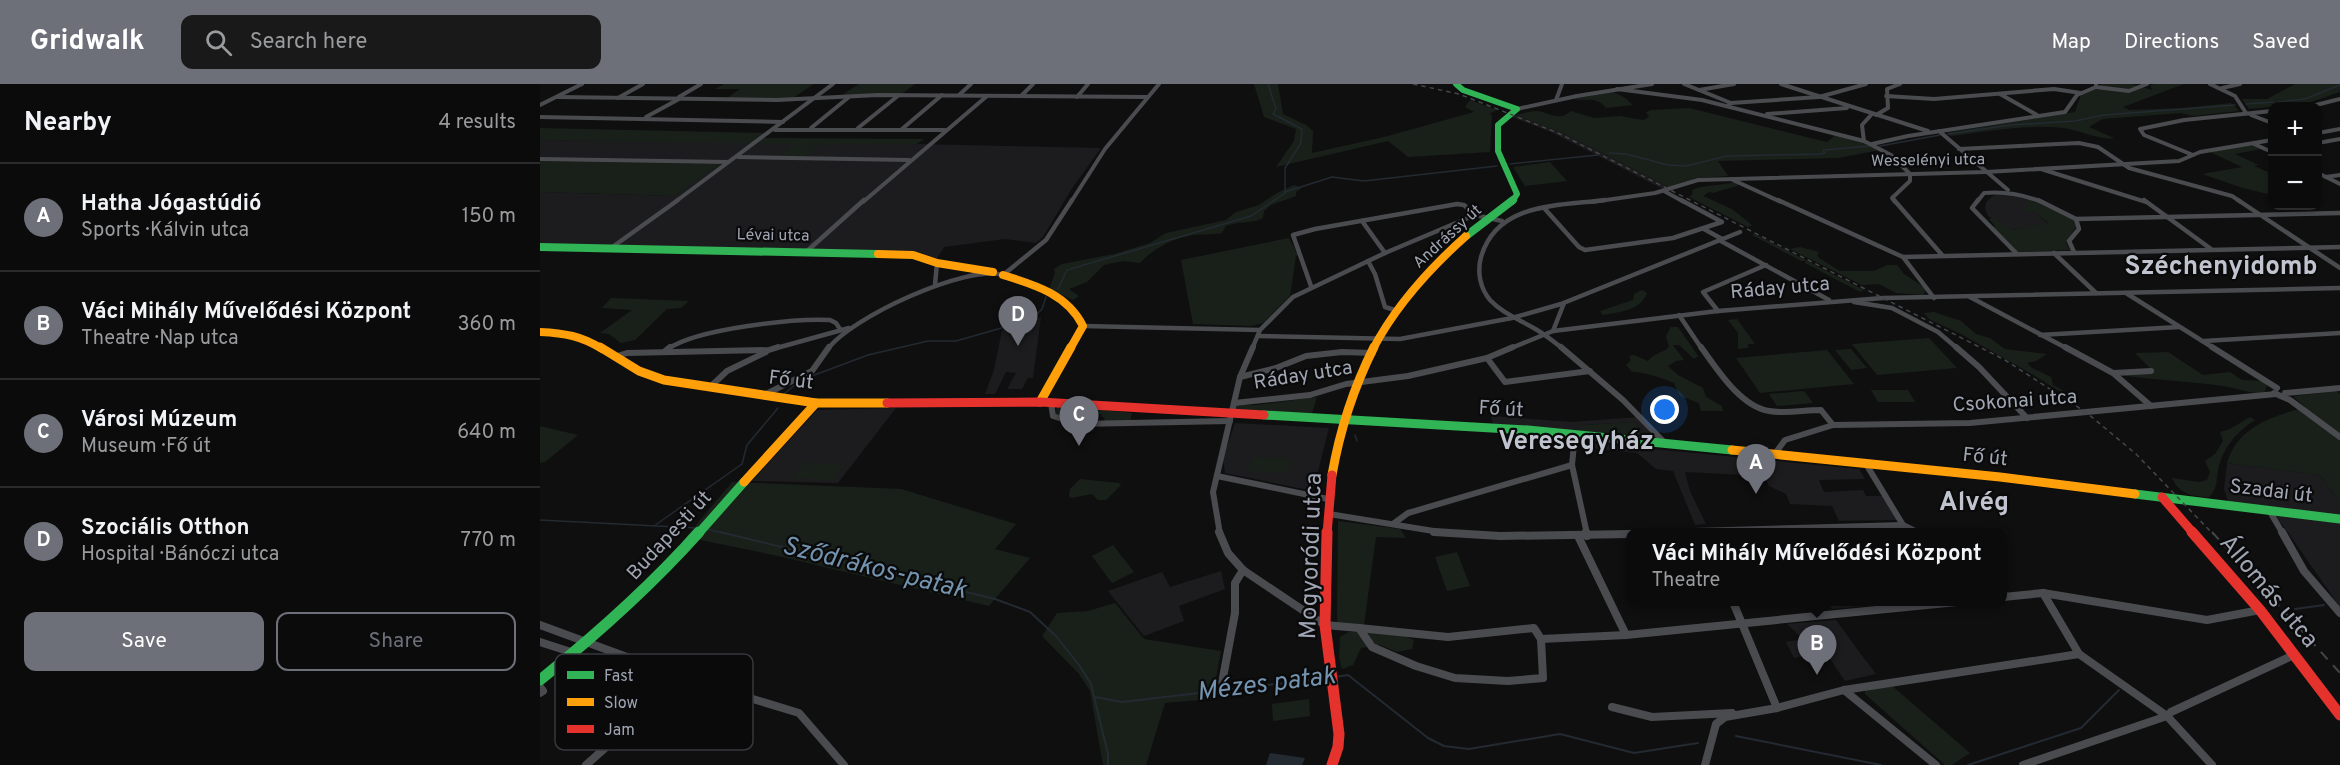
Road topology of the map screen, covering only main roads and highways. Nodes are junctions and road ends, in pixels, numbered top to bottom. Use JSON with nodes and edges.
{"nodes":[{"id":1,"x":1456,"y":84,"type":"edge"},
{"id":2,"x":540,"y":247,"type":"edge"},
{"id":3,"x":540,"y":332,"type":"edge"},
{"id":4,"x":1040,"y":402,"type":"junction"},
{"id":5,"x":816,"y":403,"type":"junction"},
{"id":6,"x":1346,"y":419,"type":"junction"},
{"id":7,"x":2162,"y":497,"type":"junction"},
{"id":8,"x":2197,"y":501,"type":"joint"},
{"id":9,"x":2340,"y":519,"type":"edge"},
{"id":10,"x":573,"y":654,"type":"edge"},
{"id":11,"x":555,"y":668,"type":"edge"},
{"id":12,"x":540,"y":680,"type":"edge"},
{"id":13,"x":2340,"y":715,"type":"edge"},
{"id":14,"x":1332,"y":765,"type":"edge"}],
"edges":[{"from":1,"to":6,"type":"main road","name":"Andrássy út"},
{"from":2,"to":4,"type":"main road","name":"Lévai utca"},
{"from":3,"to":5,"type":"main road","name":"Fő út"},
{"from":4,"to":5,"type":"main road","name":"Fő út"},
{"from":4,"to":6,"type":"main road","name":"Fő út"},
{"from":5,"to":10,"type":"main road","name":"Budapesti út"},
{"from":6,"to":7,"type":"main road","name":"Fő út"},
{"from":6,"to":14,"type":"main road","name":"Mogyoródi utca"},
{"from":7,"to":8,"type":"main road","name":"Fő út"},
{"from":7,"to":13,"type":"main road","name":"Állomás utca"},
{"from":8,"to":9,"type":"main road","name":"Szadai út"},
{"from":11,"to":12,"type":"main road","name":"Budapesti út"}]}
